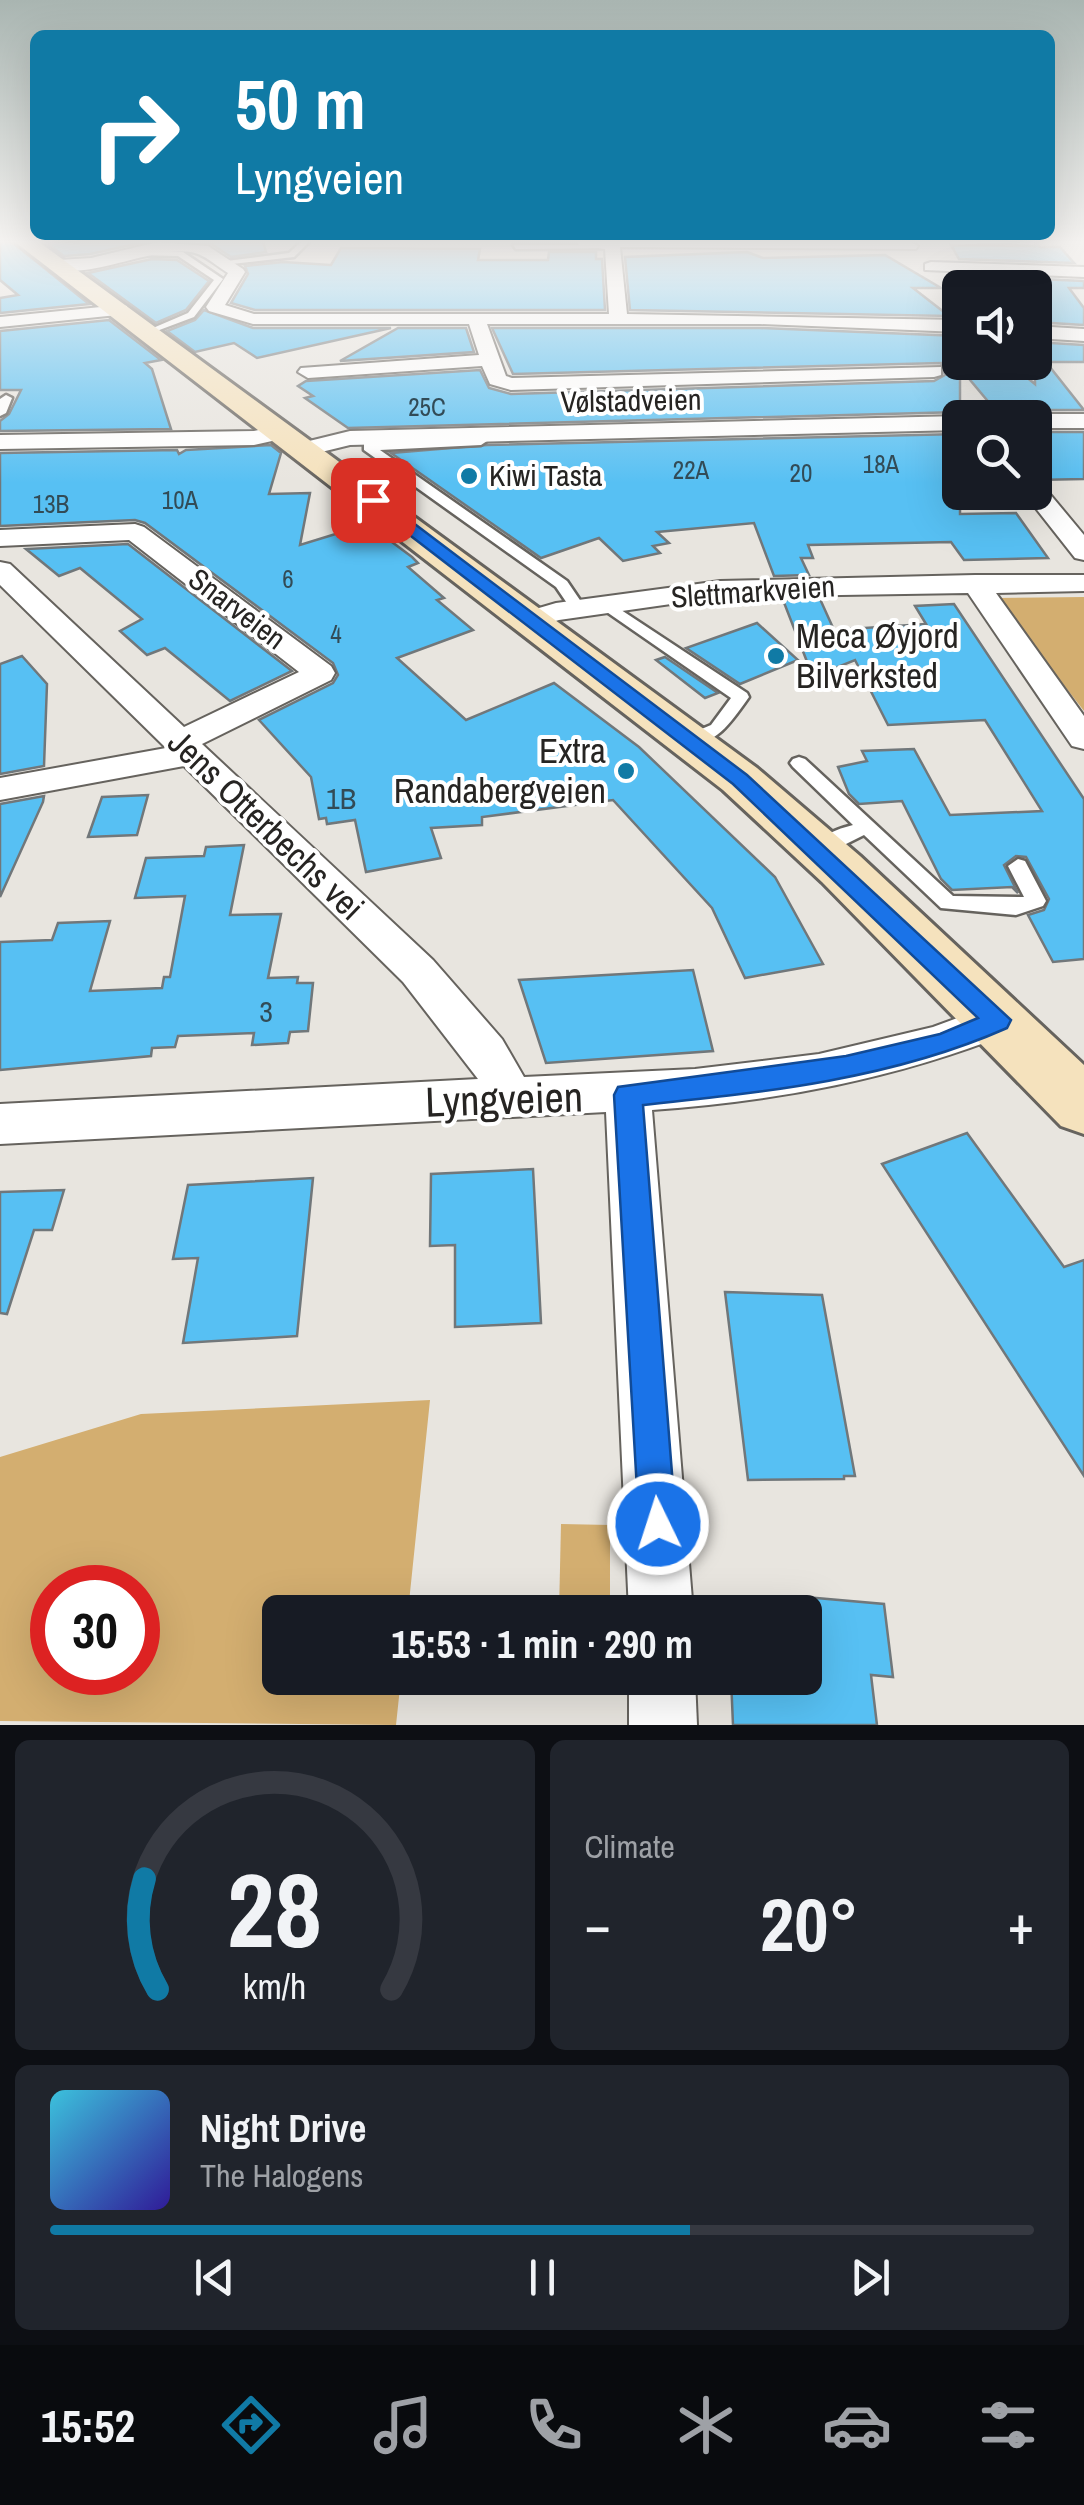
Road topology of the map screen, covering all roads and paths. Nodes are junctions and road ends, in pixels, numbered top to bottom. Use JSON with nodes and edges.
{"nodes":[{"id":1,"x":138,"y":322,"type":"edge"},
{"id":2,"x":475,"y":322,"type":"edge"},
{"id":3,"x":870,"y":322,"type":"edge"},
{"id":4,"x":898,"y":323,"type":"junction"},
{"id":5,"x":942,"y":325,"type":"edge"},
{"id":6,"x":1052,"y":333,"type":"edge"},
{"id":7,"x":1084,"y":335,"type":"edge"},
{"id":8,"x":487,"y":360,"type":"junction"},
{"id":9,"x":308,"y":372,"type":"dead end"},
{"id":10,"x":6,"y":398,"type":"dead end"},
{"id":11,"x":0,"y":413,"type":"edge"},
{"id":12,"x":942,"y":417,"type":"edge"},
{"id":13,"x":1084,"y":421,"type":"edge"},
{"id":14,"x":1052,"y":422,"type":"edge"},
{"id":15,"x":294,"y":440,"type":"junction"},
{"id":16,"x":0,"y":442,"type":"edge"},
{"id":17,"x":369,"y":443,"type":"junction"},
{"id":18,"x":1050,"y":510,"type":"edge"},
{"id":19,"x":1084,"y":515,"type":"edge"},
{"id":20,"x":1055,"y":516,"type":"junction"},
{"id":21,"x":0,"y":538,"type":"edge"},
{"id":22,"x":1084,"y":552,"type":"edge"},
{"id":23,"x":0,"y":570,"type":"edge"},
{"id":24,"x":975,"y":583,"type":"junction"},
{"id":25,"x":1084,"y":583,"type":"edge"},
{"id":26,"x":606,"y":605,"type":"junction"},
{"id":27,"x":578,"y":609,"type":"junction"},
{"id":28,"x":532,"y":620,"type":"junction"},
{"id":29,"x":1084,"y":739,"type":"edge"},
{"id":30,"x":691,"y":740,"type":"junction"},
{"id":31,"x":185,"y":748,"type":"junction"},
{"id":32,"x":799,"y":763,"type":"dead end"},
{"id":33,"x":0,"y":788,"type":"edge"},
{"id":34,"x":868,"y":827,"type":"junction"},
{"id":35,"x":819,"y":849,"type":"junction"},
{"id":36,"x":1018,"y":866,"type":"dead end"},
{"id":37,"x":998,"y":1020,"type":"junction"},
{"id":38,"x":628,"y":1095,"type":"junction"},
{"id":39,"x":511,"y":1097,"type":"junction"},
{"id":40,"x":1084,"y":1106,"type":"edge"},
{"id":41,"x":0,"y":1124,"type":"edge"},
{"id":42,"x":660,"y":1595,"type":"edge"},
{"id":43,"x":662,"y":1695,"type":"edge"},
{"id":44,"x":663,"y":1725,"type":"edge"}],
"edges":[{"from":1,"to":15,"type":"main road"},
{"from":2,"to":8,"type":"street"},
{"from":3,"to":4,"type":"street"},
{"from":4,"to":5,"type":"street"},
{"from":4,"to":8,"type":"street"},
{"from":6,"to":7,"type":"street"},
{"from":8,"to":9,"type":"street"},
{"from":10,"to":11,"type":"lane"},
{"from":12,"to":17,"type":"street","name":"Vølstadveien"},
{"from":13,"to":14,"type":"street"},
{"from":15,"to":16,"type":"street","name":"Vølstadveien"},
{"from":15,"to":17,"type":"street","name":"Vølstadveien"},
{"from":15,"to":28,"type":"main road"},
{"from":17,"to":27,"type":"lane"},
{"from":18,"to":20,"type":"street"},
{"from":19,"to":20,"type":"street"},
{"from":20,"to":22,"type":"street"},
{"from":21,"to":31,"type":"street","name":"Snarveien"},
{"from":23,"to":31,"type":"street","name":"Jens Otterbechs vei"},
{"from":24,"to":25,"type":"street","name":"Slettmarkveien"},
{"from":24,"to":26,"type":"street","name":"Slettmarkveien"},
{"from":24,"to":29,"type":"street"},
{"from":26,"to":27,"type":"street","name":"Slettmarkveien"},
{"from":26,"to":30,"type":"lane"},
{"from":27,"to":28,"type":"street","name":"Slettmarkveien"},
{"from":28,"to":30,"type":"main road"},
{"from":30,"to":35,"type":"main road"},
{"from":31,"to":33,"type":"street"},
{"from":31,"to":39,"type":"street","name":"Jens Otterbechs vei"},
{"from":32,"to":34,"type":"lane"},
{"from":34,"to":35,"type":"lane"},
{"from":34,"to":36,"type":"lane"},
{"from":35,"to":37,"type":"main road"},
{"from":37,"to":38,"type":"street","name":"Lyngveien"},
{"from":37,"to":40,"type":"main road"},
{"from":38,"to":39,"type":"street","name":"Lyngveien"},
{"from":38,"to":42,"type":"street"},
{"from":39,"to":41,"type":"street","name":"Lyngveien"},
{"from":43,"to":44,"type":"street"}]}
